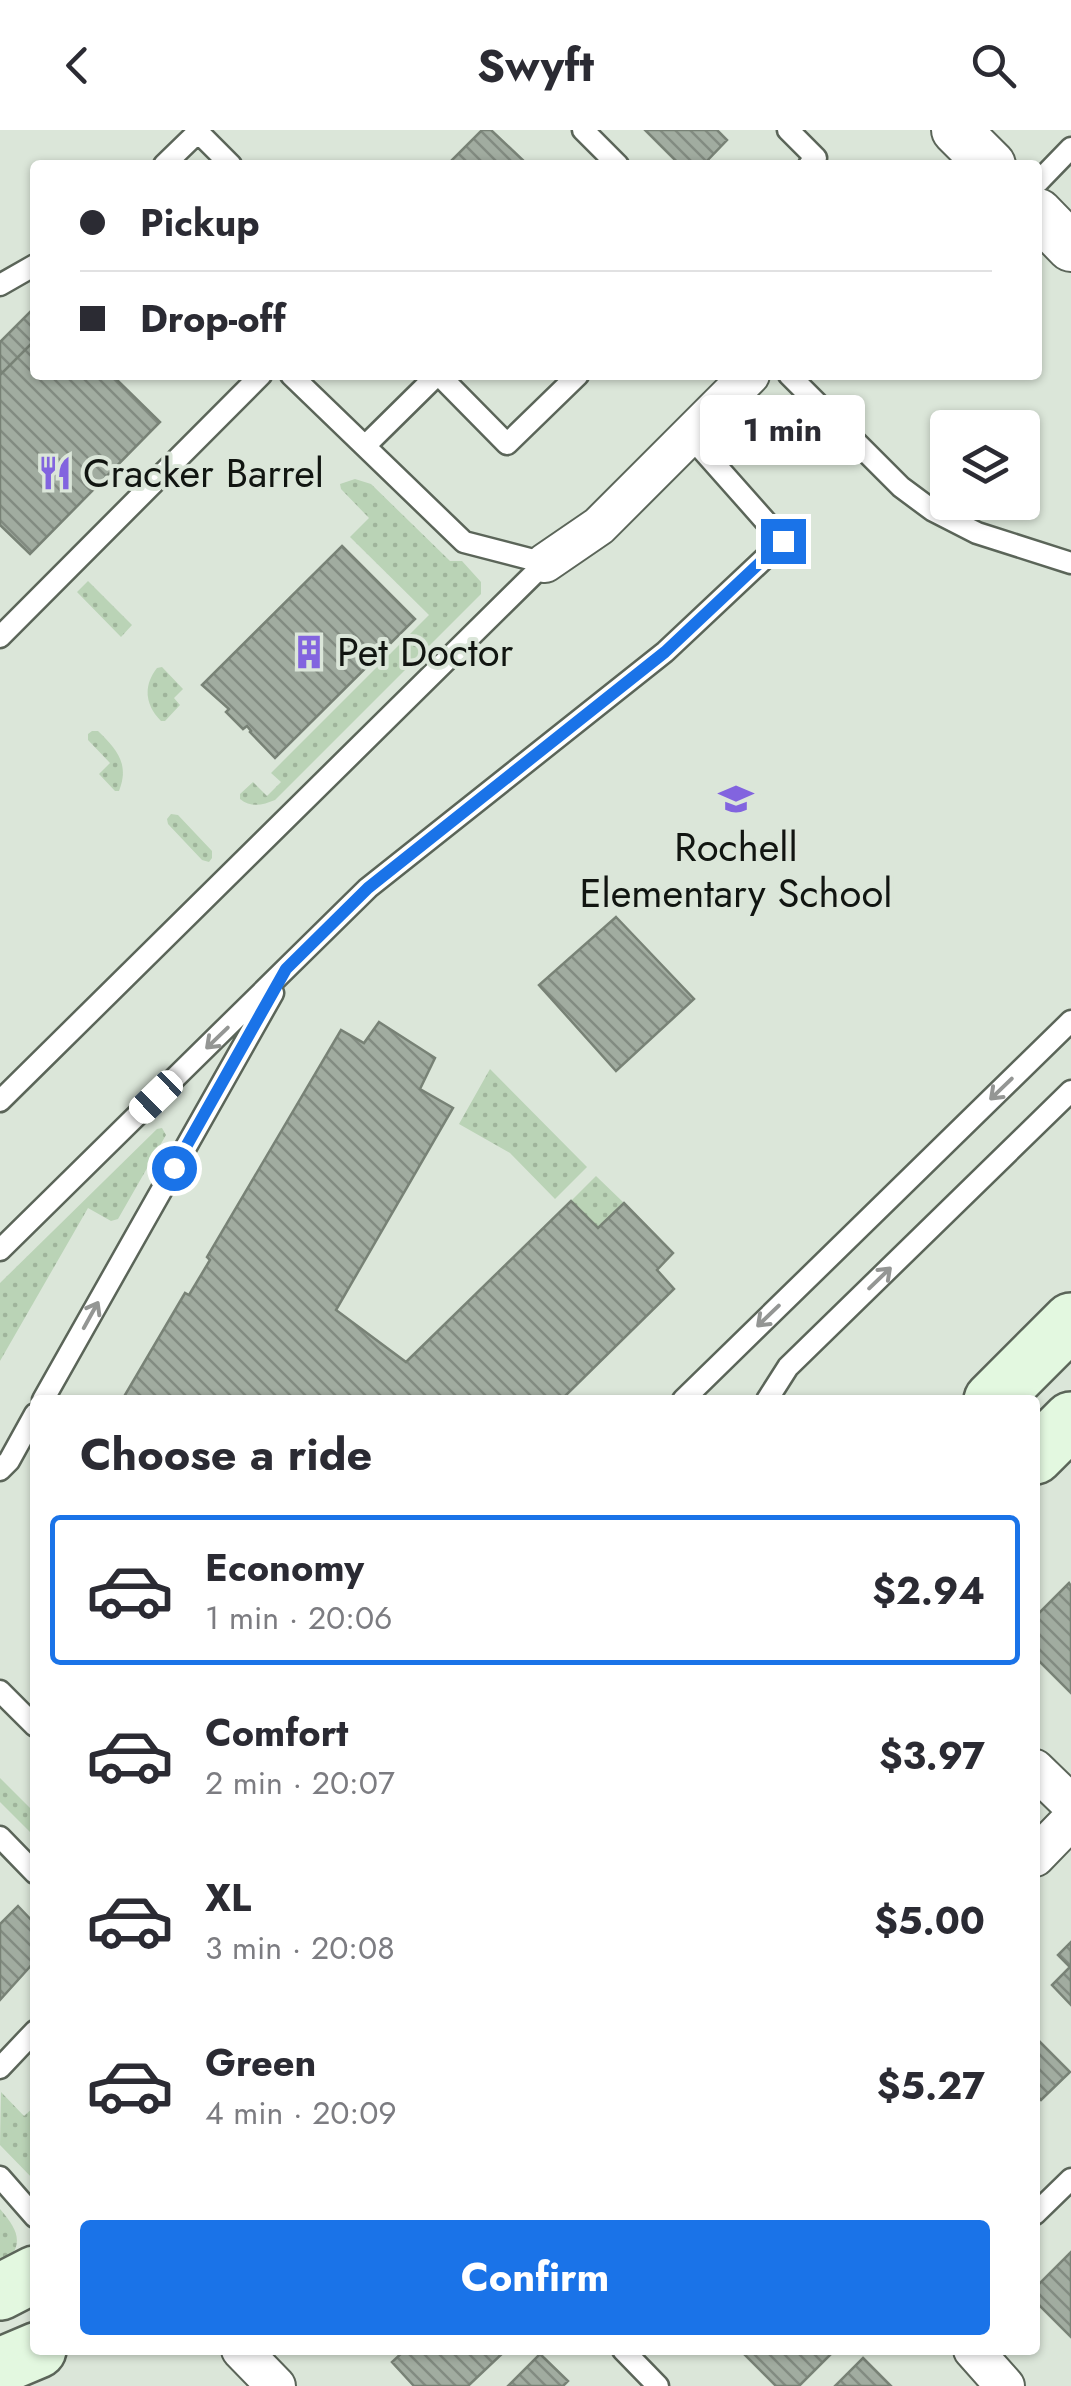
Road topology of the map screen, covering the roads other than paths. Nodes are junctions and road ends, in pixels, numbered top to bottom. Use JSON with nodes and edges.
{"nodes":[{"id":1,"x":583,"y":130,"type":"edge"},
{"id":2,"x":788,"y":130,"type":"edge"},
{"id":3,"x":199,"y":131,"type":"edge"},
{"id":4,"x":1071,"y":148,"type":"edge"},
{"id":5,"x":169,"y":160,"type":"edge"},
{"id":6,"x":226,"y":160,"type":"edge"},
{"id":7,"x":613,"y":160,"type":"edge"},
{"id":8,"x":814,"y":160,"type":"edge"},
{"id":9,"x":1042,"y":178,"type":"edge"},
{"id":10,"x":1042,"y":217,"type":"edge"},
{"id":11,"x":1071,"y":247,"type":"edge"},
{"id":12,"x":30,"y":267,"type":"edge"},
{"id":13,"x":0,"y":285,"type":"edge"},
{"id":14,"x":256,"y":380,"type":"edge"},
{"id":15,"x":297,"y":380,"type":"edge"},
{"id":16,"x":433,"y":380,"type":"edge"},
{"id":17,"x":443,"y":380,"type":"edge"},
{"id":18,"x":573,"y":380,"type":"edge"},
{"id":19,"x":745,"y":380,"type":"edge"},
{"id":20,"x":794,"y":380,"type":"edge"},
{"id":21,"x":690,"y":435,"type":"junction"},
{"id":22,"x":365,"y":446,"type":"junction"},
{"id":23,"x":1071,"y":562,"type":"edge"},
{"id":24,"x":545,"y":563,"type":"junction"},
{"id":25,"x":0,"y":637,"type":"edge"},
{"id":26,"x":286,"y":969,"type":"junction"},
{"id":27,"x":1071,"y":1021,"type":"edge"},
{"id":28,"x":1071,"y":1092,"type":"edge"},
{"id":29,"x":0,"y":1102,"type":"edge"},
{"id":30,"x":0,"y":1250,"type":"edge"},
{"id":31,"x":1071,"y":1321,"type":"edge"},
{"id":32,"x":46,"y":1395,"type":"edge"},
{"id":33,"x":688,"y":1395,"type":"edge"},
{"id":34,"x":770,"y":1395,"type":"edge"},
{"id":35,"x":997,"y":1395,"type":"edge"},
{"id":36,"x":1071,"y":1420,"type":"edge"},
{"id":37,"x":30,"y":1423,"type":"edge"},
{"id":38,"x":1040,"y":1451,"type":"edge"},
{"id":39,"x":0,"y":1470,"type":"edge"},
{"id":40,"x":0,"y":1691,"type":"edge"},
{"id":41,"x":30,"y":1721,"type":"edge"},
{"id":42,"x":1040,"y":1774,"type":"edge"},
{"id":43,"x":1071,"y":1804,"type":"edge"},
{"id":44,"x":1071,"y":1820,"type":"edge"},
{"id":45,"x":0,"y":1837,"type":"edge"},
{"id":46,"x":1040,"y":1852,"type":"edge"},
{"id":47,"x":30,"y":1868,"type":"edge"},
{"id":48,"x":30,"y":2036,"type":"edge"},
{"id":49,"x":0,"y":2068,"type":"edge"},
{"id":50,"x":0,"y":2178,"type":"edge"},
{"id":51,"x":1071,"y":2179,"type":"edge"},
{"id":52,"x":1040,"y":2209,"type":"edge"},
{"id":53,"x":30,"y":2211,"type":"edge"},
{"id":54,"x":30,"y":2277,"type":"edge"},
{"id":55,"x":0,"y":2292,"type":"edge"},
{"id":56,"x":30,"y":2353,"type":"edge"},
{"id":57,"x":246,"y":2355,"type":"edge"},
{"id":58,"x":628,"y":2355,"type":"edge"},
{"id":59,"x":977,"y":2355,"type":"edge"},
{"id":60,"x":0,"y":2366,"type":"edge"},
{"id":61,"x":276,"y":2386,"type":"edge"},
{"id":62,"x":658,"y":2386,"type":"edge"},
{"id":63,"x":1005,"y":2386,"type":"edge"}],
"edges":[{"from":1,"to":7,"type":"lane"},
{"from":2,"to":8,"type":"lane"},
{"from":3,"to":5,"type":"lane"},
{"from":3,"to":6,"type":"lane"},
{"from":4,"to":9,"type":"lane"},
{"from":10,"to":11,"type":"street"},
{"from":12,"to":13,"type":"lane"},
{"from":14,"to":25,"type":"lane"},
{"from":15,"to":22,"type":"lane"},
{"from":16,"to":22,"type":"lane"},
{"from":17,"to":18,"type":"lane"},
{"from":19,"to":21,"type":"street"},
{"from":20,"to":23,"type":"lane"},
{"from":21,"to":24,"type":"street"},
{"from":21,"to":26,"type":"lane"},
{"from":22,"to":24,"type":"lane"},
{"from":24,"to":29,"type":"lane"},
{"from":26,"to":30,"type":"lane","one_way":true},
{"from":32,"to":26,"type":"lane","one_way":true},
{"from":27,"to":33,"type":"lane","one_way":true},
{"from":34,"to":28,"type":"lane","one_way":true},
{"from":31,"to":35,"type":"main road"},
{"from":36,"to":38,"type":"main road"},
{"from":37,"to":39,"type":"lane"},
{"from":40,"to":41,"type":"lane"},
{"from":42,"to":43,"type":"street"},
{"from":44,"to":46,"type":"street"},
{"from":45,"to":47,"type":"lane"},
{"from":48,"to":49,"type":"lane"},
{"from":50,"to":53,"type":"lane"},
{"from":51,"to":52,"type":"lane"},
{"from":54,"to":55,"type":"main road"},
{"from":56,"to":60,"type":"main road"},
{"from":57,"to":61,"type":"street"},
{"from":58,"to":62,"type":"lane"},
{"from":59,"to":63,"type":"street"}]}
